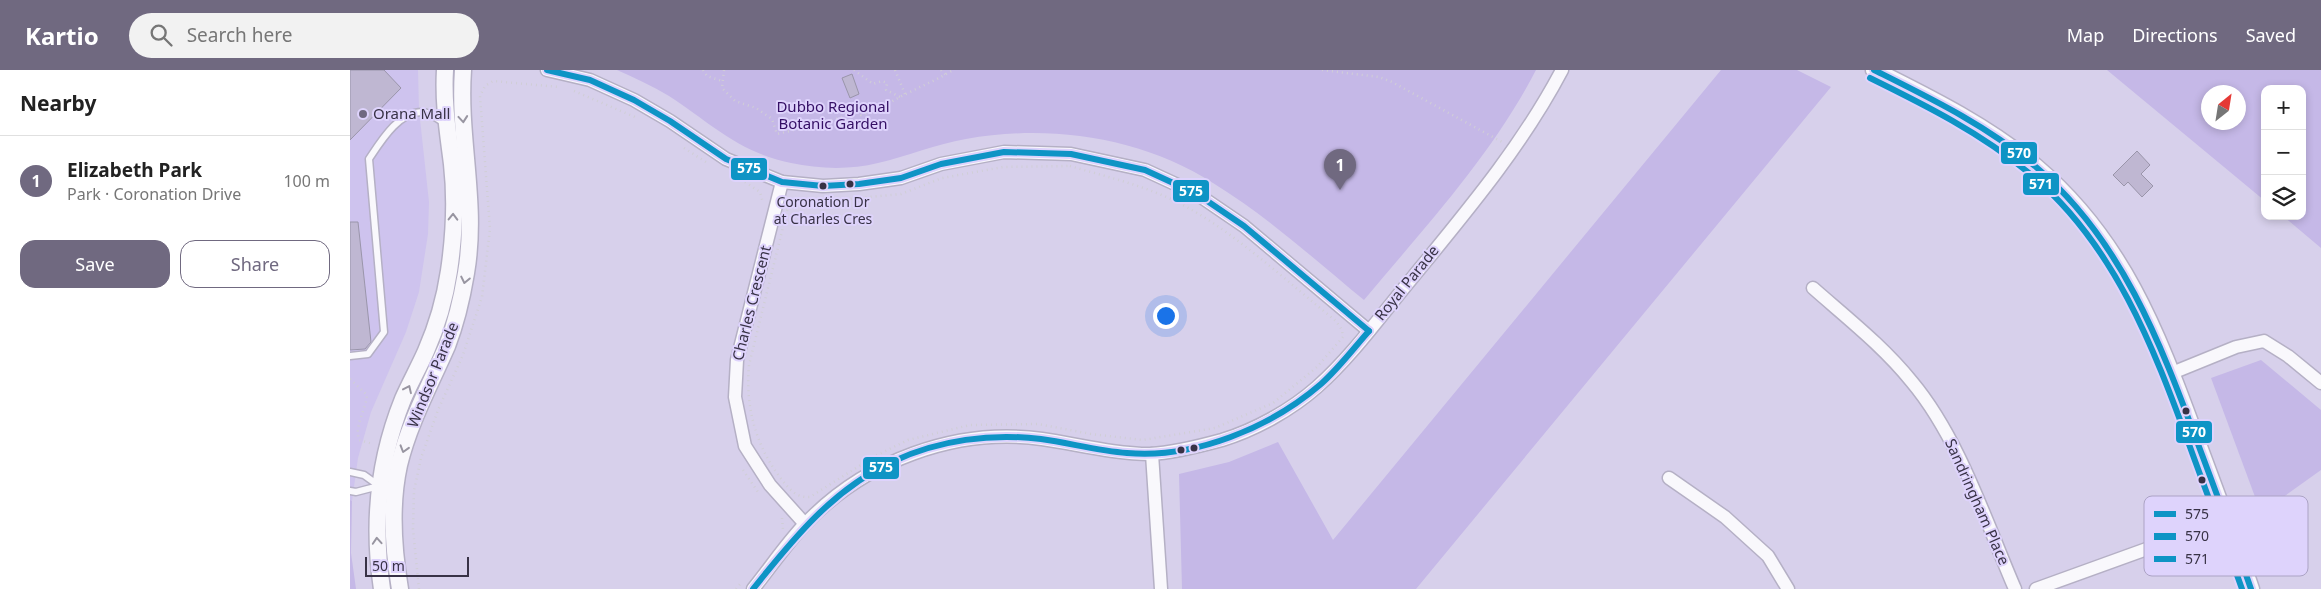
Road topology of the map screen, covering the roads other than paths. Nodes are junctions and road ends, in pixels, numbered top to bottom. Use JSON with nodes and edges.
{"nodes":[{"id":1,"x":444,"y":70,"type":"edge"},
{"id":2,"x":463,"y":70,"type":"edge"},
{"id":3,"x":547,"y":70,"type":"edge"},
{"id":4,"x":1562,"y":70,"type":"edge"},
{"id":5,"x":1874,"y":70,"type":"edge"},
{"id":6,"x":565,"y":72,"type":"edge"},
{"id":7,"x":445,"y":123,"type":"junction"},
{"id":8,"x":782,"y":182,"type":"junction"},
{"id":9,"x":1812,"y":288,"type":"dead end"},
{"id":10,"x":1368,"y":330,"type":"junction"},
{"id":11,"x":350,"y":356,"type":"edge"},
{"id":12,"x":2172,"y":373,"type":"junction"},
{"id":13,"x":2321,"y":383,"type":"edge"},
{"id":14,"x":1152,"y":454,"type":"junction"},
{"id":15,"x":350,"y":472,"type":"edge"},
{"id":16,"x":1669,"y":478,"type":"dead end"},
{"id":17,"x":387,"y":487,"type":"junction"},
{"id":18,"x":350,"y":491,"type":"edge"},
{"id":19,"x":2217,"y":496,"type":"edge"},
{"id":20,"x":805,"y":524,"type":"junction"},
{"id":21,"x":2144,"y":550,"type":"edge"},
{"id":22,"x":2247,"y":576,"type":"edge"},
{"id":23,"x":747,"y":585,"type":"edge"},
{"id":24,"x":382,"y":589,"type":"edge"},
{"id":25,"x":400,"y":589,"type":"edge"},
{"id":26,"x":1161,"y":589,"type":"edge"},
{"id":27,"x":1788,"y":589,"type":"edge"},
{"id":28,"x":2015,"y":589,"type":"edge"},
{"id":29,"x":2036,"y":589,"type":"edge"},
{"id":30,"x":2252,"y":589,"type":"edge"}],
"edges":[{"from":1,"to":7,"type":"street","name":"Windsor Parade"},
{"from":2,"to":17,"type":"street","name":"Windsor Parade","one_way":true},
{"from":3,"to":6,"type":"street"},
{"from":4,"to":10,"type":"street","name":"Royal Parade"},
{"from":5,"to":12,"type":"street"},
{"from":6,"to":8,"type":"street"},
{"from":7,"to":11,"type":"lane"},
{"from":17,"to":7,"type":"street","name":"Windsor Parade","one_way":true},
{"from":8,"to":10,"type":"street"},
{"from":8,"to":20,"type":"street","name":"Charles Crescent"},
{"from":9,"to":28,"type":"street","name":"Sandringham Place"},
{"from":10,"to":14,"type":"street","name":"Royal Parade"},
{"from":12,"to":13,"type":"street"},
{"from":12,"to":19,"type":"street"},
{"from":14,"to":20,"type":"street","name":"Royal Parade"},
{"from":14,"to":26,"type":"street"},
{"from":15,"to":17,"type":"lane"},
{"from":16,"to":27,"type":"street"},
{"from":17,"to":18,"type":"lane"},
{"from":24,"to":17,"type":"street","name":"Windsor Parade","one_way":true},
{"from":17,"to":25,"type":"street","name":"Windsor Parade"},
{"from":20,"to":23,"type":"street","name":"Royal Parade"},
{"from":21,"to":29,"type":"street"},
{"from":22,"to":30,"type":"street"}]}
